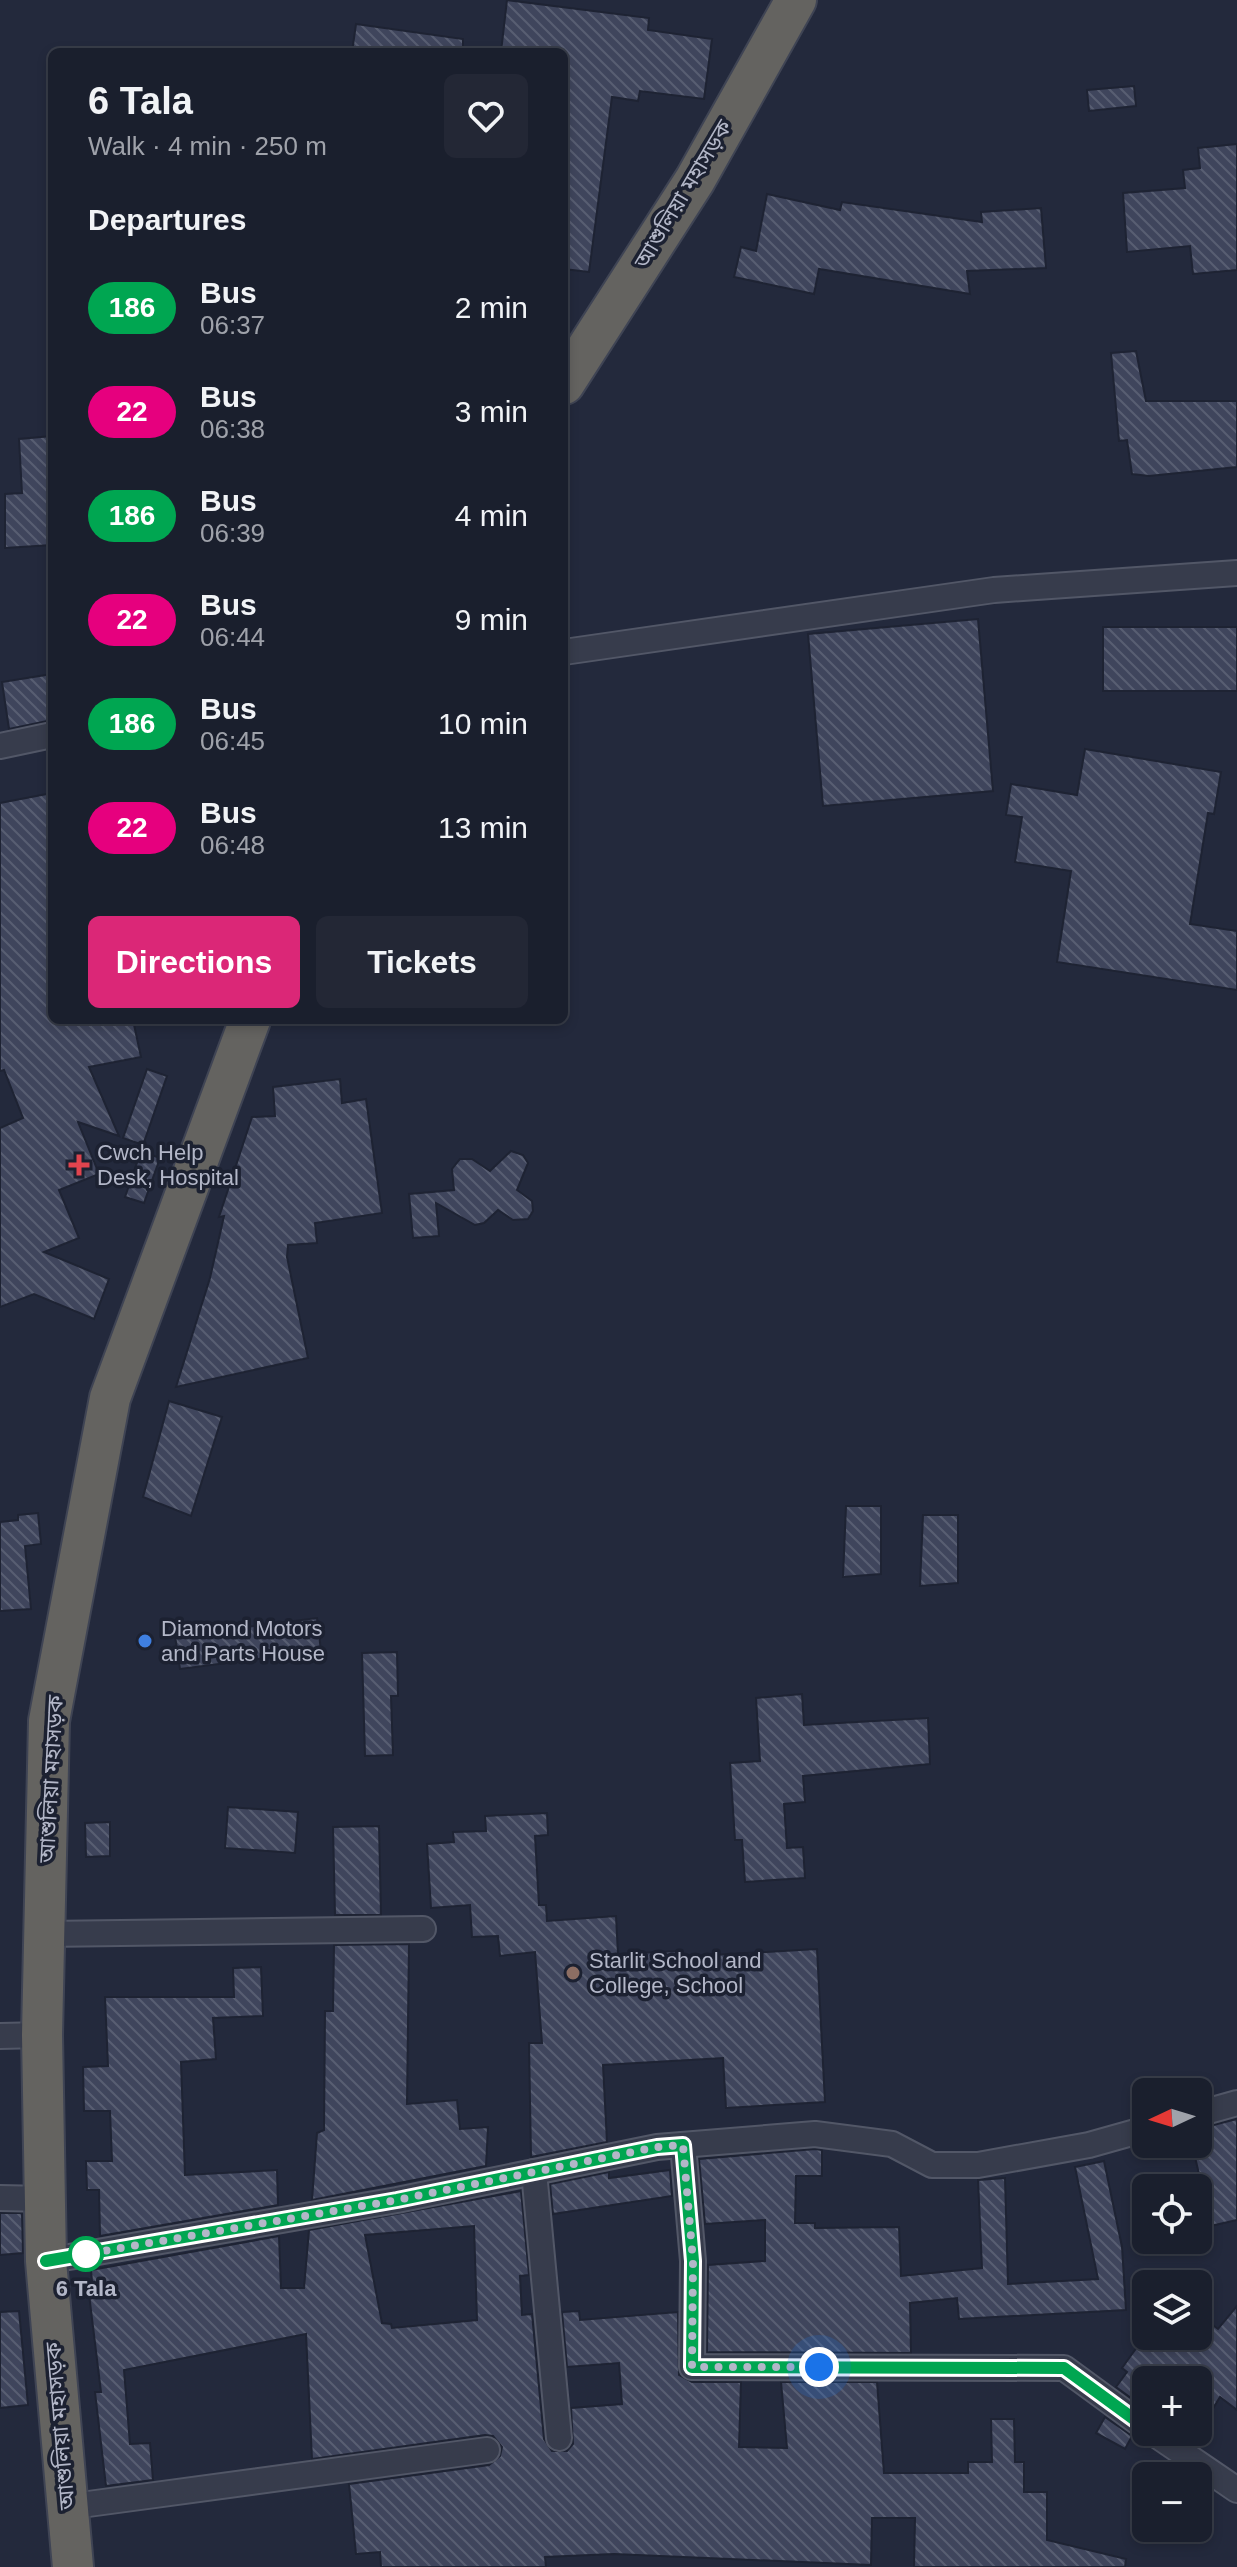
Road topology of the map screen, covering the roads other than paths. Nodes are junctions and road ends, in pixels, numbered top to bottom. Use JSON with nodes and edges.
{"nodes":[{"id":1,"x":796,"y":0,"type":"edge"},
{"id":2,"x":568,"y":378,"type":"edge"},
{"id":3,"x":1237,"y":573,"type":"edge"},
{"id":4,"x":568,"y":651,"type":"edge"},
{"id":5,"x":48,"y":736,"type":"edge"},
{"id":6,"x":0,"y":746,"type":"edge"},
{"id":7,"x":249,"y":1024,"type":"edge"},
{"id":8,"x":423,"y":1929,"type":"dead end"},
{"id":9,"x":44,"y":1934,"type":"junction"},
{"id":10,"x":42,"y":2035,"type":"junction"},
{"id":11,"x":0,"y":2036,"type":"edge"},
{"id":12,"x":1237,"y":2103,"type":"edge"},
{"id":13,"x":1212,"y":2110,"type":"edge"},
{"id":14,"x":1132,"y":2133,"type":"edge"},
{"id":15,"x":683,"y":2145,"type":"junction"},
{"id":16,"x":534,"y":2172,"type":"junction"},
{"id":17,"x":0,"y":2198,"type":"edge"},
{"id":18,"x":46,"y":2199,"type":"junction"},
{"id":19,"x":46,"y":2261,"type":"junction"},
{"id":20,"x":1132,"y":2418,"type":"edge"},
{"id":21,"x":559,"y":2438,"type":"dead end"},
{"id":22,"x":1173,"y":2446,"type":"edge"},
{"id":23,"x":487,"y":2450,"type":"dead end"},
{"id":24,"x":1237,"y":2490,"type":"edge"},
{"id":25,"x":66,"y":2507,"type":"junction"},
{"id":26,"x":73,"y":2567,"type":"edge"}],
"edges":[{"from":1,"to":2,"type":"highway","name":"আশুলিয়া মহাসড়ক"},
{"from":3,"to":4,"type":"street"},
{"from":5,"to":6,"type":"street"},
{"from":7,"to":9,"type":"highway","name":"আশুলিয়া মহাসড়ক"},
{"from":8,"to":9,"type":"street"},
{"from":9,"to":10,"type":"highway","name":"আশুলিয়া মহাসড়ক"},
{"from":10,"to":11,"type":"street"},
{"from":10,"to":18,"type":"highway","name":"আশুলিয়া মহাসড়ক"},
{"from":12,"to":13,"type":"street"},
{"from":14,"to":15,"type":"street"},
{"from":15,"to":16,"type":"street"},
{"from":15,"to":20,"type":"street"},
{"from":16,"to":19,"type":"street"},
{"from":16,"to":21,"type":"street"},
{"from":17,"to":18,"type":"street"},
{"from":18,"to":19,"type":"highway","name":"আশুলিয়া মহাসড়ক"},
{"from":19,"to":25,"type":"highway","name":"আশুলিয়া মহাসড়ক"},
{"from":22,"to":24,"type":"street"},
{"from":23,"to":25,"type":"street"},
{"from":25,"to":26,"type":"highway","name":"আশুলিয়া মহাসড়ক"}]}
